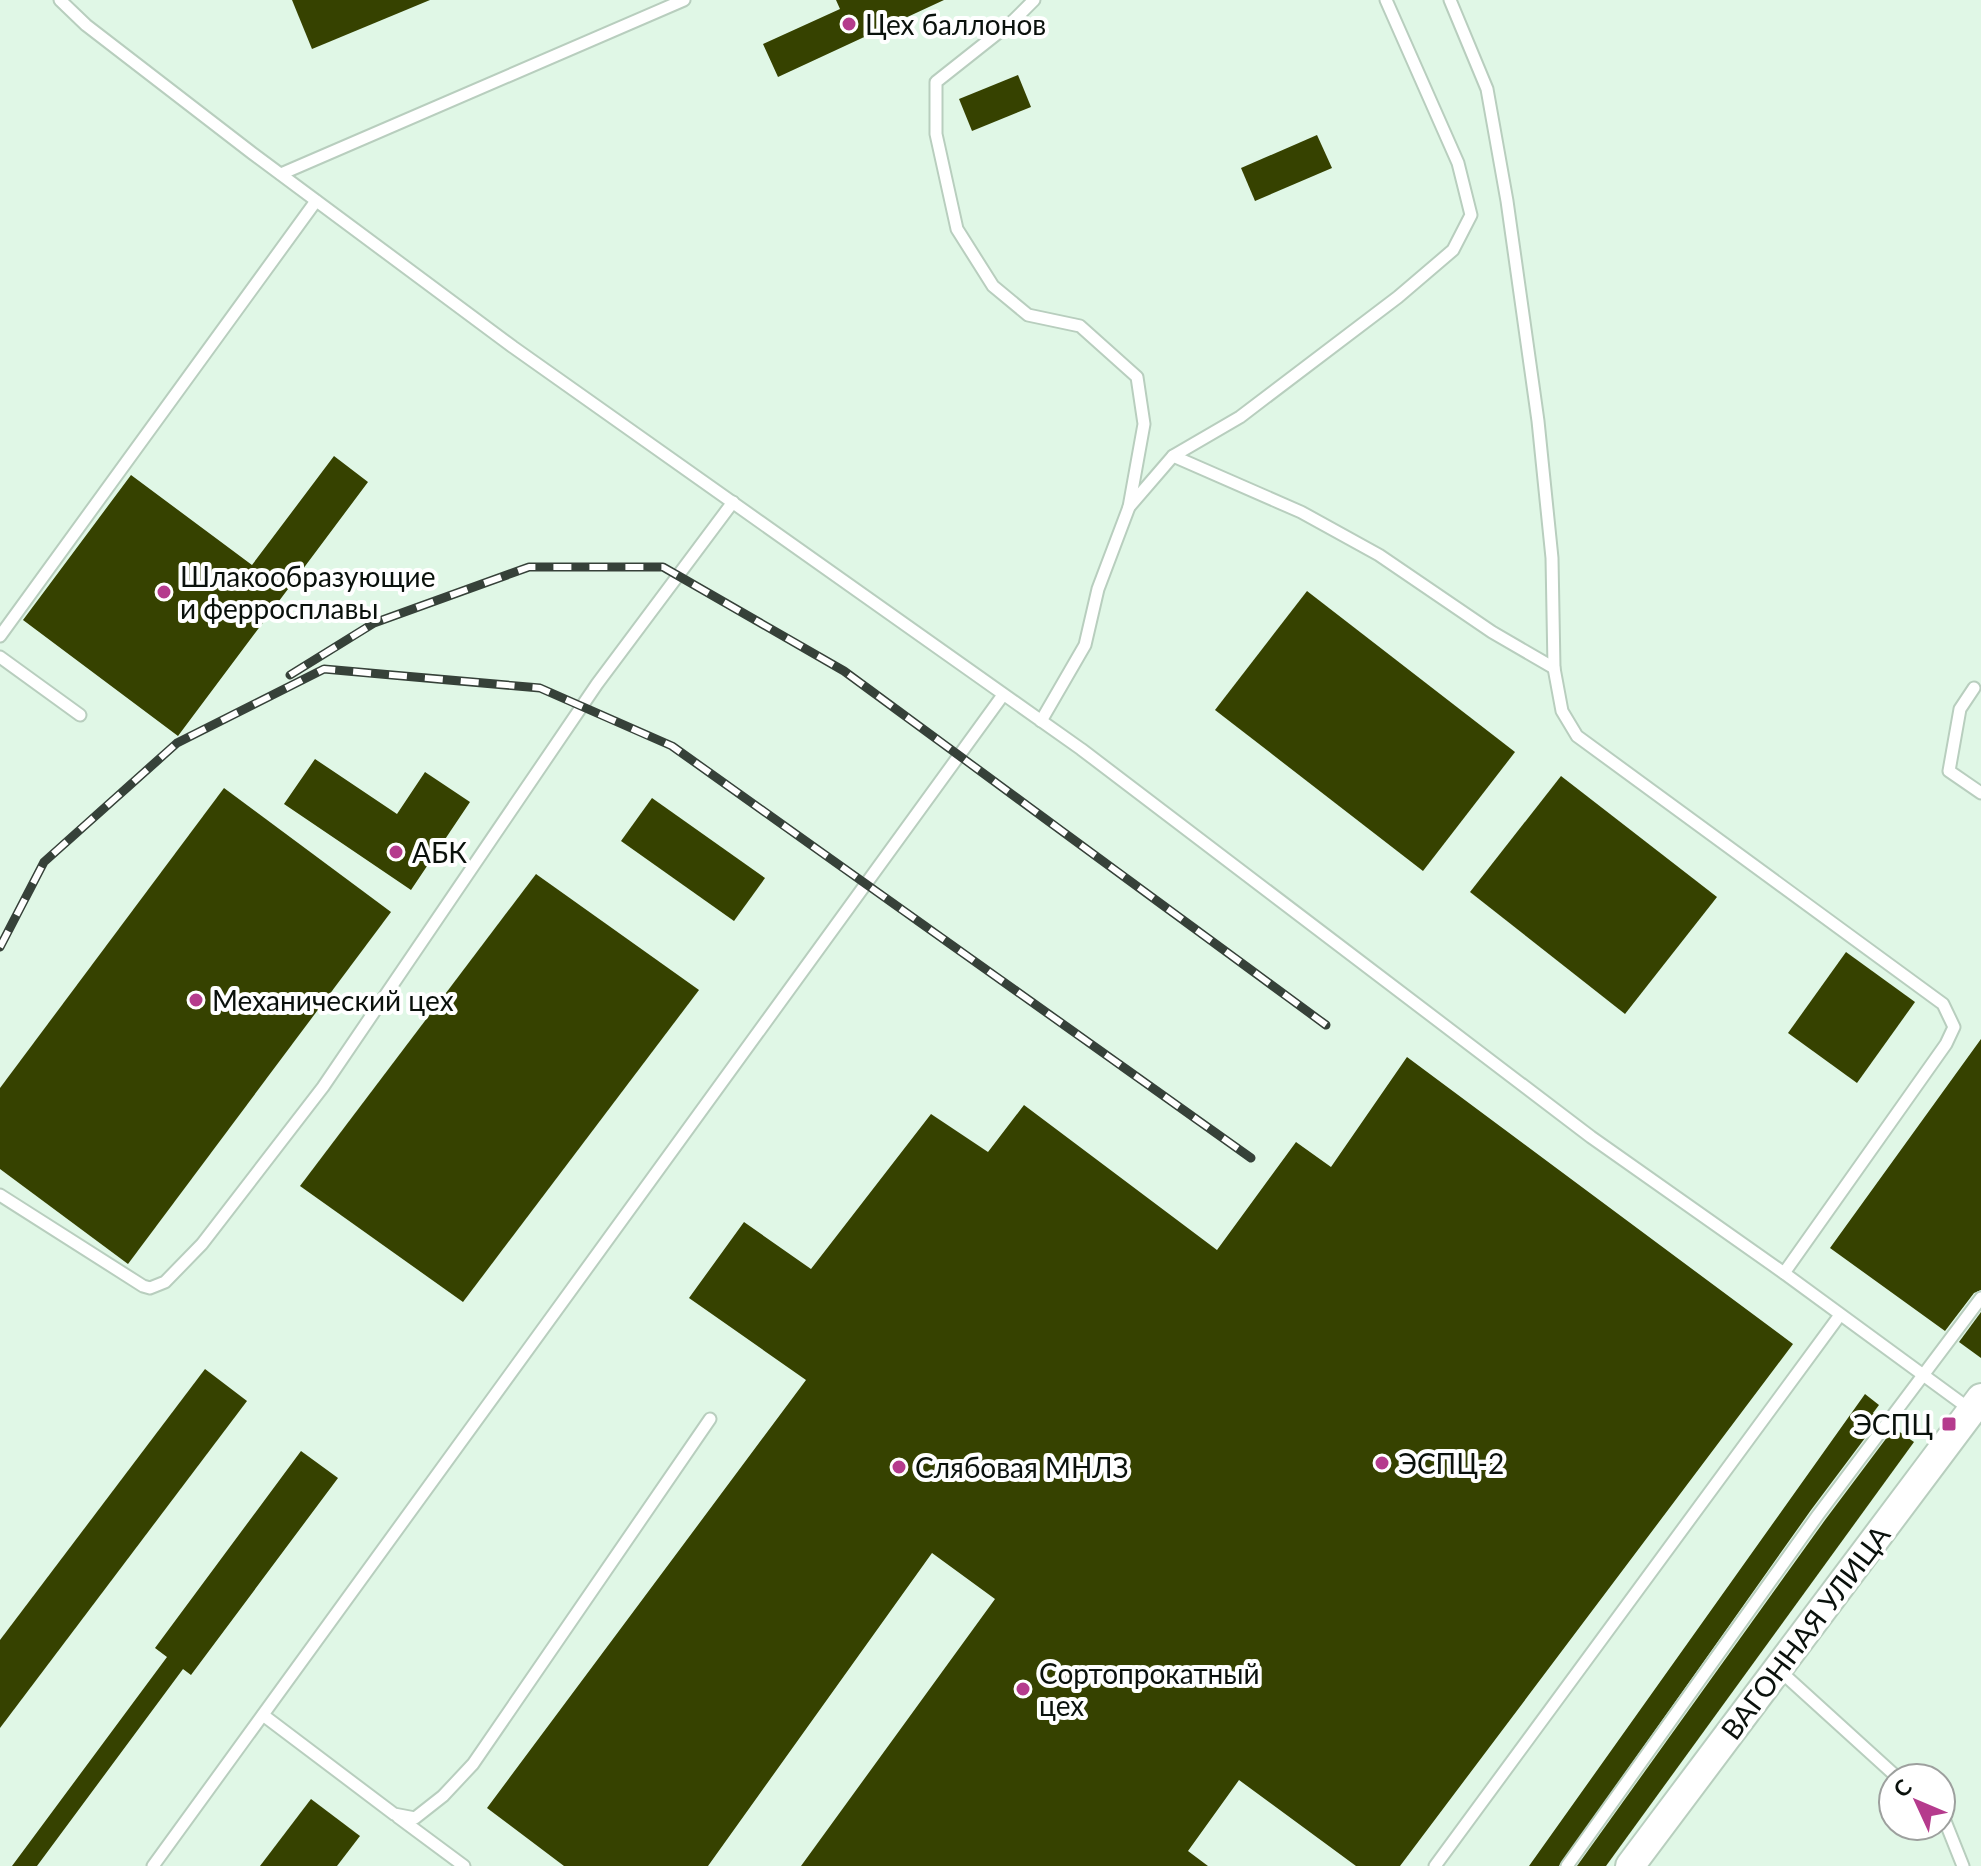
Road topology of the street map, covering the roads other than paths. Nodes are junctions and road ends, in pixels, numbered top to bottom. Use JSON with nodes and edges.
{"nodes":[{"id":1,"x":60,"y":0,"type":"edge"},
{"id":2,"x":684,"y":0,"type":"edge"},
{"id":3,"x":1034,"y":0,"type":"edge"},
{"id":4,"x":1386,"y":0,"type":"edge"},
{"id":5,"x":1450,"y":0,"type":"edge"},
{"id":6,"x":281,"y":174,"type":"junction"},
{"id":7,"x":316,"y":201,"type":"junction"},
{"id":8,"x":1173,"y":456,"type":"junction"},
{"id":9,"x":733,"y":502,"type":"junction"},
{"id":10,"x":1129,"y":507,"type":"junction"},
{"id":11,"x":0,"y":636,"type":"edge"},
{"id":12,"x":0,"y":657,"type":"edge"},
{"id":13,"x":1554,"y":668,"type":"junction"},
{"id":14,"x":1974,"y":688,"type":"dead end"},
{"id":15,"x":1003,"y":695,"type":"junction"},
{"id":16,"x":80,"y":715,"type":"dead end"},
{"id":17,"x":1041,"y":721,"type":"junction"},
{"id":18,"x":1981,"y":793,"type":"edge"},
{"id":19,"x":0,"y":1195,"type":"edge"},
{"id":20,"x":1784,"y":1273,"type":"junction"},
{"id":21,"x":1981,"y":1298,"type":"edge"},
{"id":22,"x":1840,"y":1315,"type":"junction"},
{"id":23,"x":1922,"y":1376,"type":"junction"},
{"id":24,"x":1976,"y":1404,"type":"edge"},
{"id":25,"x":710,"y":1419,"type":"dead end"},
{"id":26,"x":1778,"y":1668,"type":"junction"},
{"id":27,"x":263,"y":1715,"type":"junction"},
{"id":28,"x":1881,"y":1762,"type":"edge"},
{"id":29,"x":394,"y":1814,"type":"junction"},
{"id":30,"x":1953,"y":1842,"type":"edge"},
{"id":31,"x":153,"y":1866,"type":"edge"},
{"id":32,"x":464,"y":1866,"type":"edge"},
{"id":33,"x":1435,"y":1866,"type":"edge"},
{"id":34,"x":1567,"y":1866,"type":"edge"},
{"id":35,"x":1630,"y":1866,"type":"edge"},
{"id":36,"x":1963,"y":1866,"type":"edge"}],
"edges":[{"from":1,"to":6,"type":"lane"},
{"from":2,"to":6,"type":"lane"},
{"from":3,"to":10,"type":"lane"},
{"from":4,"to":8,"type":"lane"},
{"from":5,"to":13,"type":"lane"},
{"from":6,"to":7,"type":"lane"},
{"from":7,"to":9,"type":"lane"},
{"from":7,"to":11,"type":"lane"},
{"from":8,"to":10,"type":"lane"},
{"from":8,"to":13,"type":"lane"},
{"from":9,"to":15,"type":"lane"},
{"from":9,"to":19,"type":"lane"},
{"from":10,"to":17,"type":"lane"},
{"from":12,"to":16,"type":"lane"},
{"from":13,"to":20,"type":"lane"},
{"from":14,"to":18,"type":"lane"},
{"from":15,"to":17,"type":"lane"},
{"from":15,"to":27,"type":"lane"},
{"from":17,"to":20,"type":"lane"},
{"from":20,"to":22,"type":"lane"},
{"from":21,"to":23,"type":"lane"},
{"from":22,"to":23,"type":"lane"},
{"from":22,"to":33,"type":"lane"},
{"from":23,"to":24,"type":"lane"},
{"from":23,"to":34,"type":"lane"},
{"from":24,"to":26,"type":"street","name":"ВАГОННАЯ УЛИЦА"},
{"from":25,"to":29,"type":"lane"},
{"from":26,"to":28,"type":"lane"},
{"from":26,"to":35,"type":"street","name":"ВАГОННАЯ УЛИЦА"},
{"from":27,"to":29,"type":"lane"},
{"from":27,"to":31,"type":"lane"},
{"from":29,"to":32,"type":"lane"},
{"from":30,"to":36,"type":"lane"}]}
